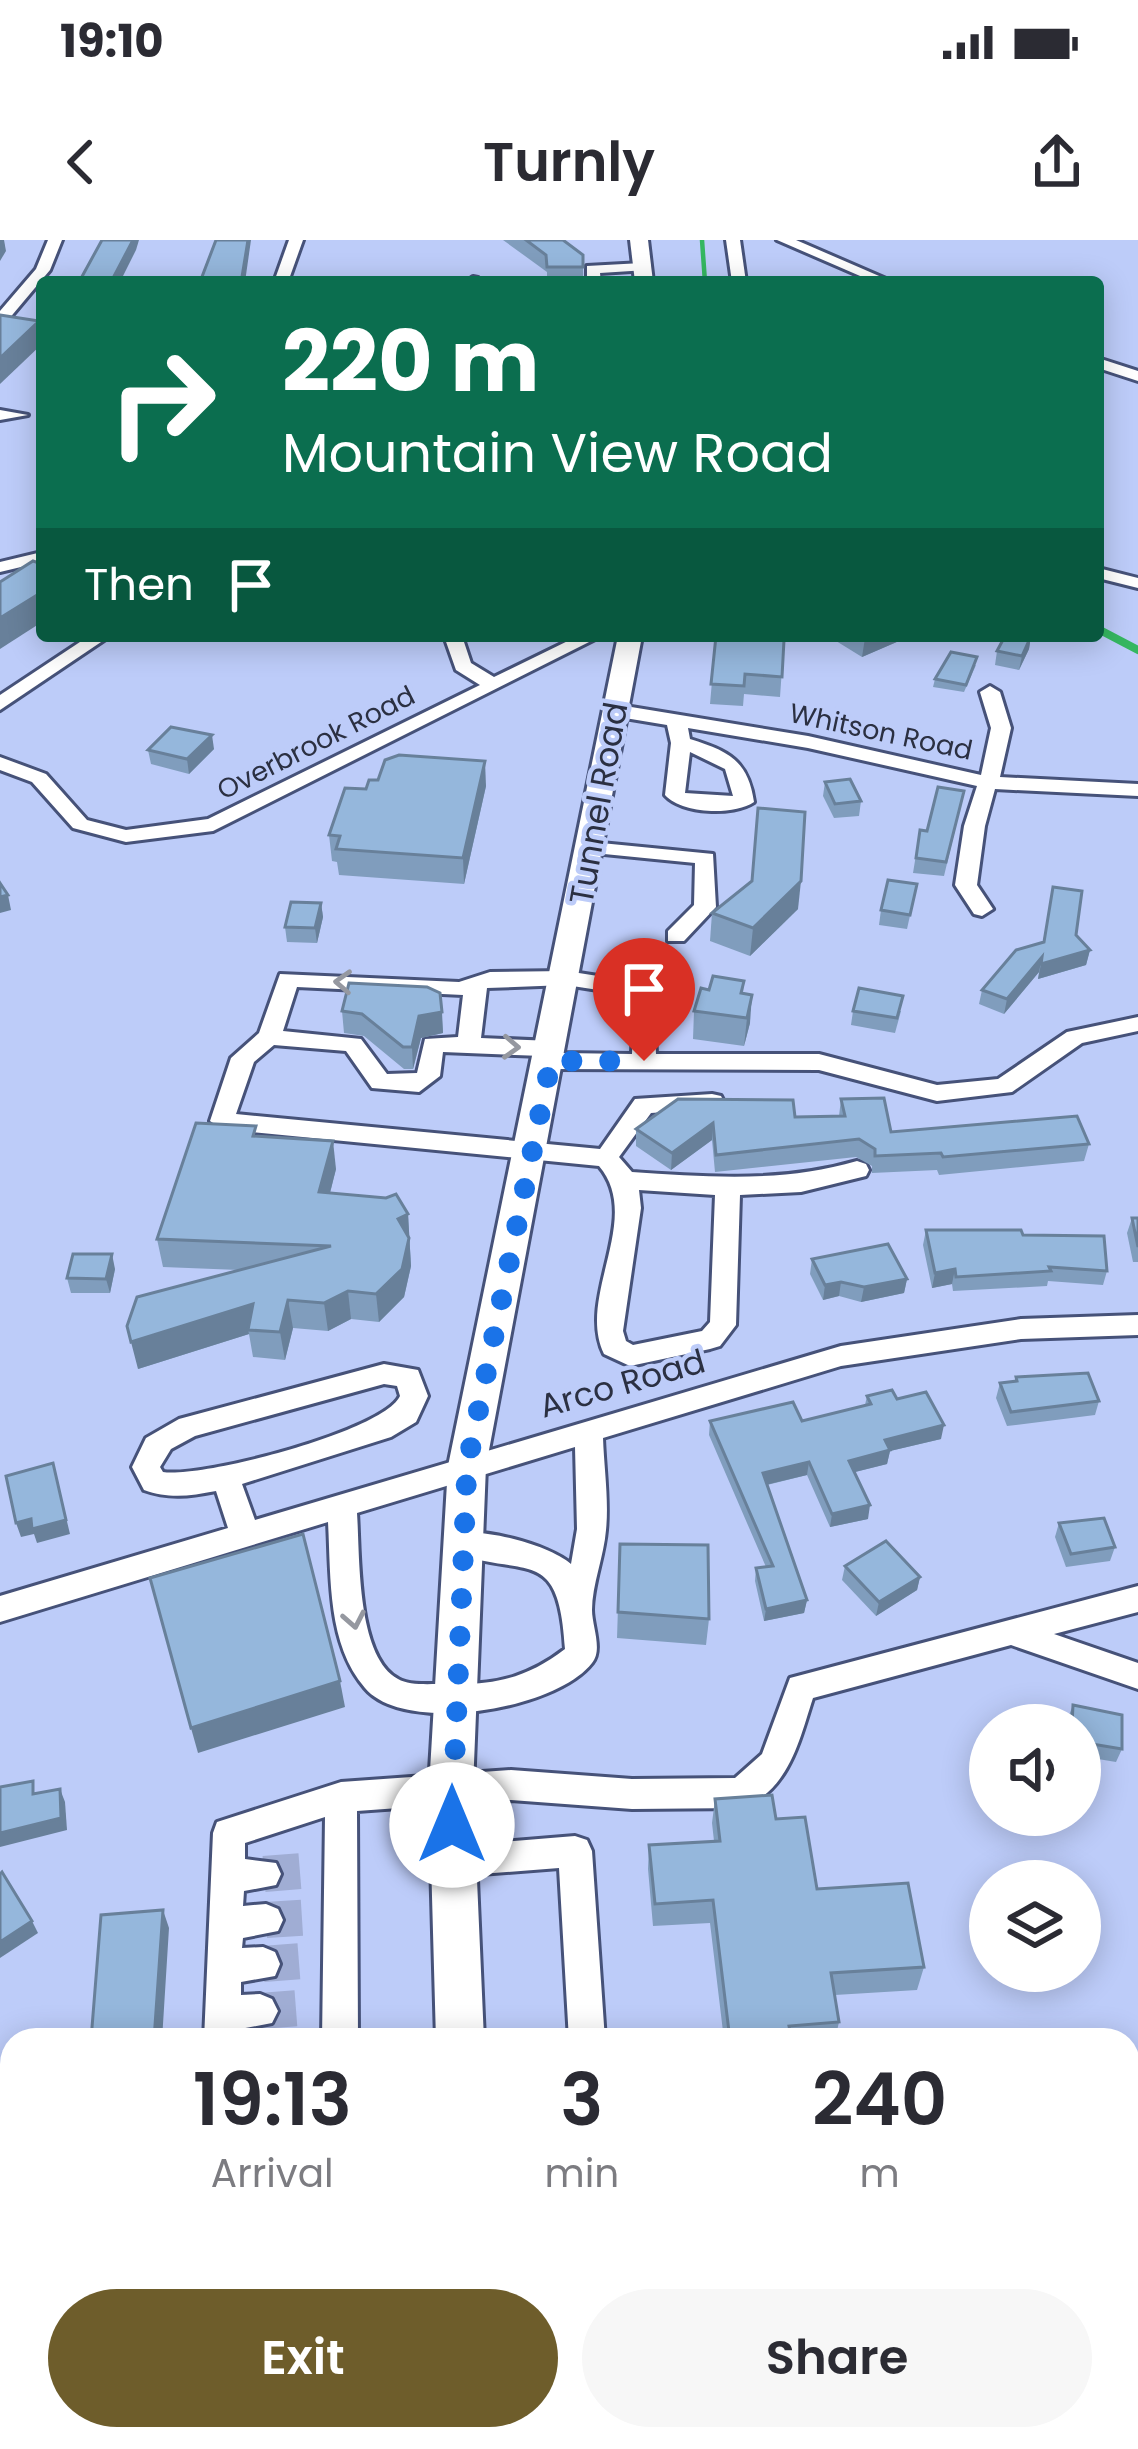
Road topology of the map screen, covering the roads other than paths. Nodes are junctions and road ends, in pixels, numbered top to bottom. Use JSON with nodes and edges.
{"nodes":[{"id":1,"x":55,"y":240,"type":"edge"},
{"id":2,"x":296,"y":240,"type":"edge"},
{"id":3,"x":639,"y":240,"type":"edge"},
{"id":4,"x":733,"y":240,"type":"edge"},
{"id":5,"x":784,"y":240,"type":"edge"},
{"id":6,"x":643,"y":274,"type":"edge"},
{"id":7,"x":38,"y":276,"type":"edge"},
{"id":8,"x":283,"y":276,"type":"edge"},
{"id":9,"x":593,"y":276,"type":"edge"},
{"id":10,"x":739,"y":276,"type":"edge"},
{"id":11,"x":871,"y":276,"type":"edge"},
{"id":12,"x":36,"y":278,"type":"edge"},
{"id":13,"x":2,"y":316,"type":"edge"},
{"id":14,"x":22,"y":319,"type":"edge"},
{"id":15,"x":1104,"y":369,"type":"edge"},
{"id":16,"x":1138,"y":376,"type":"edge"},
{"id":17,"x":0,"y":415,"type":"edge"},
{"id":18,"x":20,"y":415,"type":"dead end"},
{"id":19,"x":36,"y":558,"type":"edge"},
{"id":20,"x":0,"y":567,"type":"edge"},
{"id":21,"x":1104,"y":575,"type":"edge"},
{"id":22,"x":1138,"y":584,"type":"edge"},
{"id":23,"x":92,"y":642,"type":"edge"},
{"id":24,"x":455,"y":642,"type":"edge"},
{"id":25,"x":580,"y":642,"type":"edge"},
{"id":26,"x":630,"y":642,"type":"edge"},
{"id":27,"x":493,"y":685,"type":"junction"},
{"id":28,"x":990,"y":692,"type":"dead end"},
{"id":29,"x":0,"y":704,"type":"edge"},
{"id":30,"x":614,"y":710,"type":"junction"},
{"id":31,"x":676,"y":721,"type":"junction"},
{"id":32,"x":681,"y":743,"type":"dead end"},
{"id":33,"x":0,"y":763,"type":"edge"},
{"id":34,"x":992,"y":783,"type":"junction"},
{"id":35,"x":1138,"y":790,"type":"edge"},
{"id":36,"x":591,"y":848,"type":"junction"},
{"id":37,"x":982,"y":909,"type":"dead end"},
{"id":38,"x":676,"y":936,"type":"dead end"},
{"id":39,"x":566,"y":978,"type":"junction"},
{"id":40,"x":476,"y":985,"type":"junction"},
{"id":41,"x":1138,"y":1024,"type":"edge"},
{"id":42,"x":269,"y":1037,"type":"junction"},
{"id":43,"x":469,"y":1044,"type":"junction"},
{"id":44,"x":552,"y":1055,"type":"junction"},
{"id":45,"x":644,"y":1061,"type":"junction"},
{"id":46,"x":739,"y":1103,"type":"edge"},
{"id":47,"x":532,"y":1150,"type":"junction"},
{"id":48,"x":606,"y":1157,"type":"junction"},
{"id":49,"x":857,"y":1170,"type":"dead end"},
{"id":50,"x":625,"y":1180,"type":"junction"},
{"id":51,"x":728,"y":1184,"type":"junction"},
{"id":52,"x":1138,"y":1324,"type":"edge"},
{"id":53,"x":589,"y":1430,"type":"junction"},
{"id":54,"x":467,"y":1466,"type":"junction"},
{"id":55,"x":226,"y":1478,"type":"junction"},
{"id":56,"x":343,"y":1504,"type":"junction"},
{"id":57,"x":245,"y":1534,"type":"junction"},
{"id":58,"x":463,"y":1544,"type":"junction"},
{"id":59,"x":579,"y":1600,"type":"junction"},
{"id":60,"x":1138,"y":1600,"type":"edge"},
{"id":61,"x":0,"y":1609,"type":"edge"},
{"id":62,"x":1013,"y":1633,"type":"junction"},
{"id":63,"x":1138,"y":1676,"type":"edge"},
{"id":64,"x":456,"y":1697,"type":"junction"},
{"id":65,"x":451,"y":1788,"type":"junction"},
{"id":66,"x":340,"y":1797,"type":"junction"},
{"id":67,"x":454,"y":1861,"type":"junction"},
{"id":68,"x":264,"y":1874,"type":"tunnel mouth"},
{"id":69,"x":228,"y":1876,"type":"junction"},
{"id":70,"x":266,"y":1920,"type":"tunnel mouth"},
{"id":71,"x":227,"y":1923,"type":"junction"},
{"id":72,"x":263,"y":1964,"type":"tunnel mouth"},
{"id":73,"x":225,"y":1966,"type":"junction"},
{"id":74,"x":260,"y":2011,"type":"tunnel mouth"},
{"id":75,"x":331,"y":2018,"type":"edge"},
{"id":76,"x":223,"y":2026,"type":"edge"},
{"id":77,"x":460,"y":2028,"type":"edge"},
{"id":78,"x":586,"y":2028,"type":"edge"}],
"edges":[{"from":1,"to":7,"type":"street"},
{"from":2,"to":8,"type":"street"},
{"from":3,"to":6,"type":"main road"},
{"from":4,"to":10,"type":"street"},
{"from":5,"to":11,"type":"street"},
{"from":6,"to":9,"type":"street"},
{"from":12,"to":13,"type":"street"},
{"from":13,"to":14,"type":"street"},
{"from":15,"to":16,"type":"street"},
{"from":17,"to":18,"type":"street"},
{"from":19,"to":20,"type":"street"},
{"from":21,"to":22,"type":"street"},
{"from":23,"to":29,"type":"street"},
{"from":24,"to":27,"type":"street"},
{"from":25,"to":27,"type":"street","name":"Overbrook Road"},
{"from":26,"to":30,"type":"main road","name":"Tunnel Road"},
{"from":27,"to":33,"type":"street","name":"Overbrook Road"},
{"from":28,"to":34,"type":"street"},
{"from":30,"to":31,"type":"street","name":"Whitson Road"},
{"from":30,"to":36,"type":"main road","name":"Tunnel Road"},
{"from":31,"to":32,"type":"street"},
{"from":31,"to":34,"type":"street","name":"Whitson Road"},
{"from":34,"to":35,"type":"street","name":"Whitson Road"},
{"from":34,"to":37,"type":"street"},
{"from":36,"to":38,"type":"street"},
{"from":36,"to":39,"type":"main road","name":"Tunnel Road"},
{"from":39,"to":40,"type":"street"},
{"from":39,"to":44,"type":"main road","name":"Tunnel Road"},
{"from":39,"to":45,"type":"street"},
{"from":40,"to":42,"type":"street","one_way":true},
{"from":40,"to":43,"type":"street"},
{"from":41,"to":45,"type":"street"},
{"from":42,"to":43,"type":"street"},
{"from":42,"to":47,"type":"street"},
{"from":43,"to":44,"type":"street","one_way":true},
{"from":44,"to":45,"type":"street"},
{"from":44,"to":47,"type":"main road","name":"Tunnel Road"},
{"from":46,"to":48,"type":"street"},
{"from":47,"to":48,"type":"street"},
{"from":47,"to":54,"type":"main road","name":"Tunnel Road"},
{"from":48,"to":50,"type":"street"},
{"from":49,"to":51,"type":"street"},
{"from":50,"to":51,"type":"street"},
{"from":50,"to":51,"type":"street"},
{"from":52,"to":53,"type":"street","name":"Arco Road"},
{"from":53,"to":54,"type":"street","name":"Arco Road"},
{"from":53,"to":59,"type":"street"},
{"from":54,"to":56,"type":"street","name":"Arco Road"},
{"from":54,"to":58,"type":"main road","name":"Tunnel Road"},
{"from":55,"to":55,"type":"street"},
{"from":55,"to":57,"type":"street"},
{"from":56,"to":57,"type":"street","name":"Arco Road"},
{"from":56,"to":64,"type":"street","one_way":true},
{"from":57,"to":61,"type":"street","name":"Arco Road"},
{"from":58,"to":59,"type":"street"},
{"from":58,"to":64,"type":"main road","name":"Tunnel Road"},
{"from":59,"to":64,"type":"street"},
{"from":60,"to":62,"type":"street"},
{"from":62,"to":63,"type":"street"},
{"from":62,"to":65,"type":"street"},
{"from":64,"to":65,"type":"main road","name":"Tunnel Road"},
{"from":65,"to":66,"type":"street"},
{"from":65,"to":67,"type":"main road","name":"Tunnel Road"},
{"from":66,"to":69,"type":"street"},
{"from":66,"to":75,"type":"street"},
{"from":67,"to":77,"type":"main road","name":"Tunnel Road"},
{"from":67,"to":78,"type":"street"},
{"from":68,"to":69,"type":"street"},
{"from":69,"to":71,"type":"street"},
{"from":70,"to":71,"type":"street"},
{"from":71,"to":73,"type":"street"},
{"from":72,"to":73,"type":"street"},
{"from":73,"to":76,"type":"street"},
{"from":74,"to":76,"type":"street"}]}
